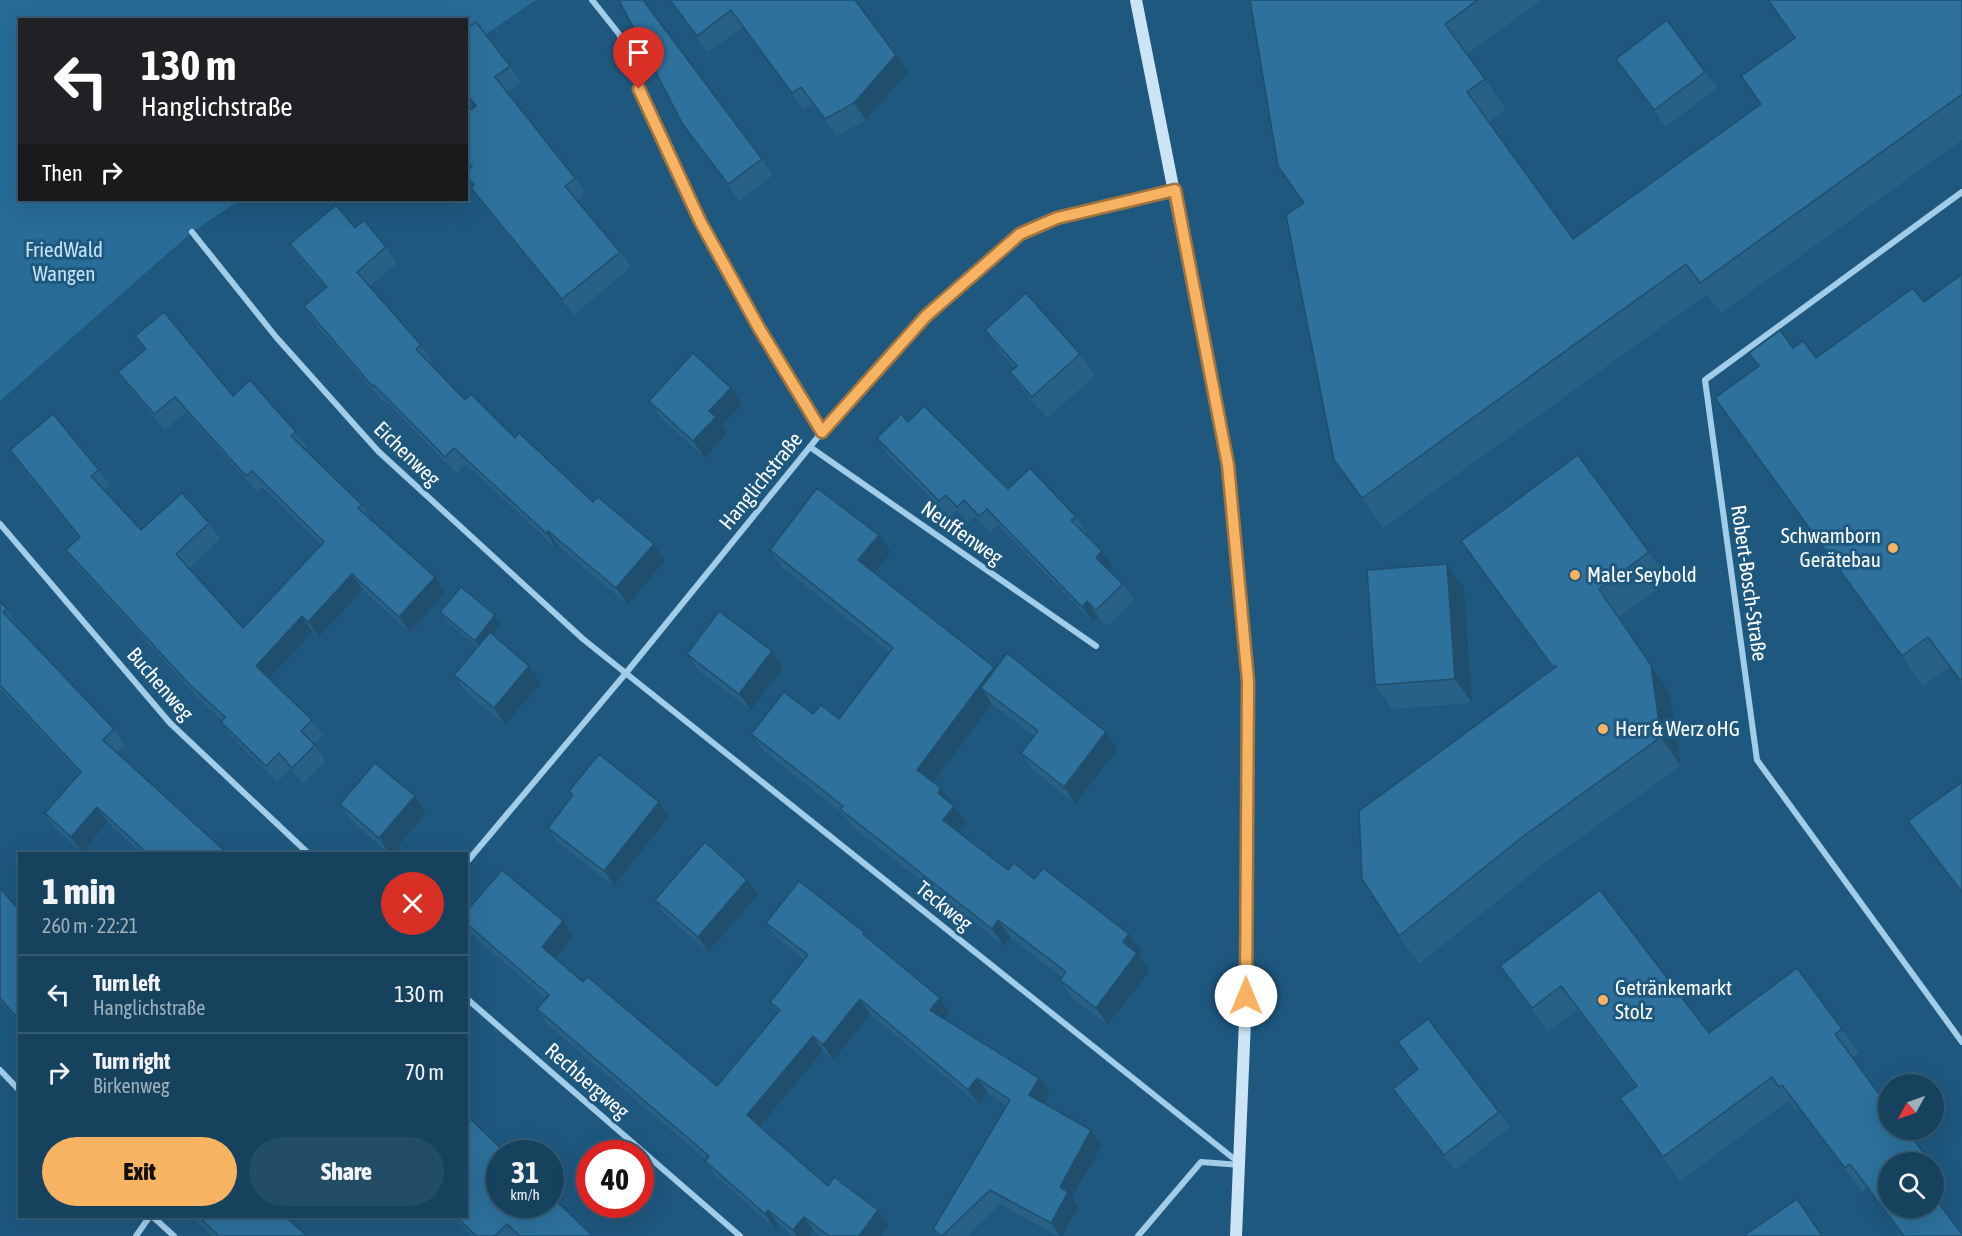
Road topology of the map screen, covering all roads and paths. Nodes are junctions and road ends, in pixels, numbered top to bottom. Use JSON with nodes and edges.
{"nodes":[{"id":1,"x":592,"y":0,"type":"edge"},
{"id":2,"x":1136,"y":0,"type":"edge"},
{"id":3,"x":1175,"y":190,"type":"junction"},
{"id":4,"x":1962,"y":192,"type":"edge"},
{"id":5,"x":192,"y":232,"type":"dead end"},
{"id":6,"x":822,"y":432,"type":"junction"},
{"id":7,"x":810,"y":447,"type":"junction"},
{"id":8,"x":0,"y":524,"type":"edge"},
{"id":9,"x":1096,"y":646,"type":"dead end"},
{"id":10,"x":626,"y":673,"type":"junction"},
{"id":11,"x":307,"y":852,"type":"edge"},
{"id":12,"x":468,"y":861,"type":"edge"},
{"id":13,"x":468,"y":1000,"type":"edge"},
{"id":14,"x":1962,"y":1042,"type":"edge"},
{"id":15,"x":0,"y":1070,"type":"edge"},
{"id":16,"x":6,"y":1078,"type":"junction"},
{"id":17,"x":0,"y":1084,"type":"edge"},
{"id":18,"x":18,"y":1089,"type":"edge"},
{"id":19,"x":1241,"y":1165,"type":"junction"},
{"id":20,"x":150,"y":1218,"type":"edge"},
{"id":21,"x":153,"y":1218,"type":"edge"},
{"id":22,"x":136,"y":1236,"type":"edge"},
{"id":23,"x":174,"y":1236,"type":"edge"},
{"id":24,"x":740,"y":1236,"type":"edge"},
{"id":25,"x":1138,"y":1236,"type":"edge"},
{"id":26,"x":1236,"y":1236,"type":"edge"}],
"edges":[{"from":1,"to":6,"type":"street"},
{"from":2,"to":3,"type":"street"},
{"from":3,"to":6,"type":"street","name":"Hanglichstraße"},
{"from":3,"to":19,"type":"street"},
{"from":4,"to":14,"type":"street","name":"Robert-Bosch-Straße"},
{"from":5,"to":10,"type":"street","name":"Eichenweg"},
{"from":6,"to":7,"type":"street","name":"Hanglichstraße"},
{"from":7,"to":9,"type":"street","name":"Neuffenweg"},
{"from":7,"to":10,"type":"street","name":"Hanglichstraße"},
{"from":8,"to":11,"type":"street","name":"Buchenweg"},
{"from":10,"to":12,"type":"street","name":"Hanglichstraße"},
{"from":10,"to":19,"type":"street","name":"Teckweg"},
{"from":13,"to":24,"type":"street","name":"Rechbergweg"},
{"from":15,"to":16,"type":"street"},
{"from":16,"to":17,"type":"street"},
{"from":16,"to":18,"type":"street"},
{"from":19,"to":25,"type":"street"},
{"from":19,"to":26,"type":"street"},
{"from":20,"to":22,"type":"street"},
{"from":21,"to":23,"type":"street"}]}
